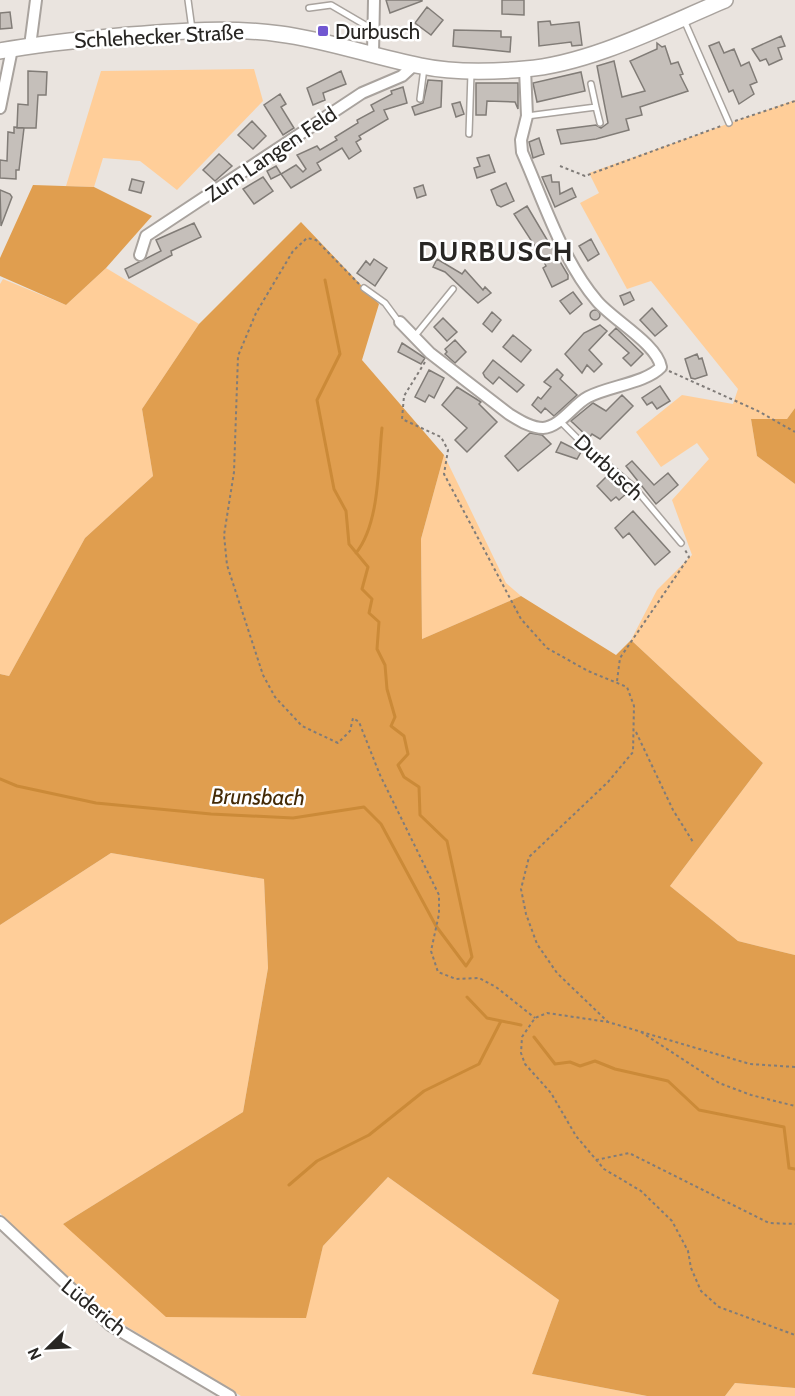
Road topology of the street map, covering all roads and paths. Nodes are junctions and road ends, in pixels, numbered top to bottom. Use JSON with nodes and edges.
{"nodes":[{"id":1,"x":36,"y":0,"type":"edge"},
{"id":2,"x":188,"y":0,"type":"edge"},
{"id":3,"x":374,"y":0,"type":"edge"},
{"id":4,"x":725,"y":0,"type":"edge"},
{"id":5,"x":309,"y":8,"type":"dead end"},
{"id":6,"x":683,"y":18,"type":"junction"},
{"id":7,"x":192,"y":30,"type":"junction"},
{"id":8,"x":375,"y":31,"type":"junction"},
{"id":9,"x":30,"y":46,"type":"junction"},
{"id":10,"x":6,"y":50,"type":"edge"},
{"id":11,"x":373,"y":54,"type":"junction"},
{"id":12,"x":419,"y":66,"type":"junction"},
{"id":13,"x":525,"y":69,"type":"junction"},
{"id":14,"x":471,"y":70,"type":"junction"},
{"id":15,"x":591,"y":84,"type":"dead end"},
{"id":16,"x":420,"y":99,"type":"dead end"},
{"id":17,"x":795,"y":101,"type":"edge"},
{"id":18,"x":596,"y":107,"type":"junction"},
{"id":19,"x":0,"y":108,"type":"edge"},
{"id":20,"x":527,"y":116,"type":"junction"},
{"id":21,"x":600,"y":123,"type":"dead end"},
{"id":22,"x":729,"y":123,"type":"junction"},
{"id":23,"x":469,"y":134,"type":"dead end"},
{"id":24,"x":560,"y":166,"type":"dead end"},
{"id":25,"x":140,"y":255,"type":"dead end"},
{"id":26,"x":364,"y":288,"type":"joint"},
{"id":27,"x":453,"y":290,"type":"dead end"},
{"id":28,"x":400,"y":322,"type":"joint"},
{"id":29,"x":414,"y":338,"type":"junction"},
{"id":30,"x":430,"y":353,"type":"junction"},
{"id":31,"x":662,"y":367,"type":"junction"},
{"id":32,"x":559,"y":420,"type":"junction"},
{"id":33,"x":795,"y":432,"type":"edge"},
{"id":34,"x":681,"y":543,"type":"joint"},
{"id":35,"x":617,"y":681,"type":"junction"},
{"id":36,"x":634,"y":729,"type":"junction"},
{"id":37,"x":693,"y":842,"type":"dead end"},
{"id":38,"x":535,"y":1018,"type":"junction"},
{"id":39,"x":608,"y":1022,"type":"junction"},
{"id":40,"x":639,"y":1031,"type":"junction"},
{"id":41,"x":795,"y":1067,"type":"edge"},
{"id":42,"x":795,"y":1106,"type":"edge"},
{"id":43,"x":596,"y":1160,"type":"junction"},
{"id":44,"x":0,"y":1222,"type":"edge"},
{"id":45,"x":795,"y":1224,"type":"edge"},
{"id":46,"x":795,"y":1335,"type":"edge"},
{"id":47,"x":230,"y":1396,"type":"edge"}],
"edges":[{"from":1,"to":9,"type":"street"},
{"from":2,"to":7,"type":"lane"},
{"from":3,"to":8,"type":"street"},
{"from":4,"to":6,"type":"main road","name":"Schlehecker Straße"},
{"from":5,"to":8,"type":"lane"},
{"from":6,"to":13,"type":"main road","name":"Schlehecker Straße"},
{"from":6,"to":22,"type":"lane"},
{"from":7,"to":9,"type":"main road","name":"Schlehecker Straße"},
{"from":7,"to":11,"type":"main road","name":"Schlehecker Straße"},
{"from":8,"to":11,"type":"street"},
{"from":9,"to":10,"type":"main road","name":"Schlehecker Straße"},
{"from":10,"to":19,"type":"street"},
{"from":11,"to":12,"type":"main road","name":"Schlehecker Straße"},
{"from":12,"to":14,"type":"main road","name":"Schlehecker Straße"},
{"from":12,"to":16,"type":"lane"},
{"from":12,"to":25,"type":"street","name":"Zum Langen Feld"},
{"from":13,"to":14,"type":"main road","name":"Schlehecker Straße"},
{"from":13,"to":20,"type":"street"},
{"from":14,"to":23,"type":"lane"},
{"from":15,"to":18,"type":"lane"},
{"from":17,"to":22,"type":"path"},
{"from":18,"to":20,"type":"lane"},
{"from":18,"to":21,"type":"lane"},
{"from":20,"to":31,"type":"street"},
{"from":22,"to":24,"type":"path"},
{"from":26,"to":28,"type":"lane"},
{"from":26,"to":38,"type":"path"},
{"from":27,"to":29,"type":"lane"},
{"from":28,"to":29,"type":"street","name":"Durbusch"},
{"from":29,"to":30,"type":"street","name":"Durbusch"},
{"from":30,"to":32,"type":"street","name":"Durbusch"},
{"from":30,"to":35,"type":"path"},
{"from":31,"to":32,"type":"street","name":"Durbusch"},
{"from":31,"to":33,"type":"path"},
{"from":32,"to":34,"type":"lane","name":"Durbusch"},
{"from":34,"to":35,"type":"path"},
{"from":35,"to":36,"type":"path"},
{"from":36,"to":37,"type":"path"},
{"from":36,"to":39,"type":"path"},
{"from":38,"to":39,"type":"path"},
{"from":38,"to":43,"type":"path"},
{"from":39,"to":40,"type":"path"},
{"from":40,"to":41,"type":"path"},
{"from":40,"to":42,"type":"path"},
{"from":43,"to":45,"type":"path"},
{"from":43,"to":46,"type":"path"},
{"from":44,"to":47,"type":"street","name":"Lüderich"}]}
